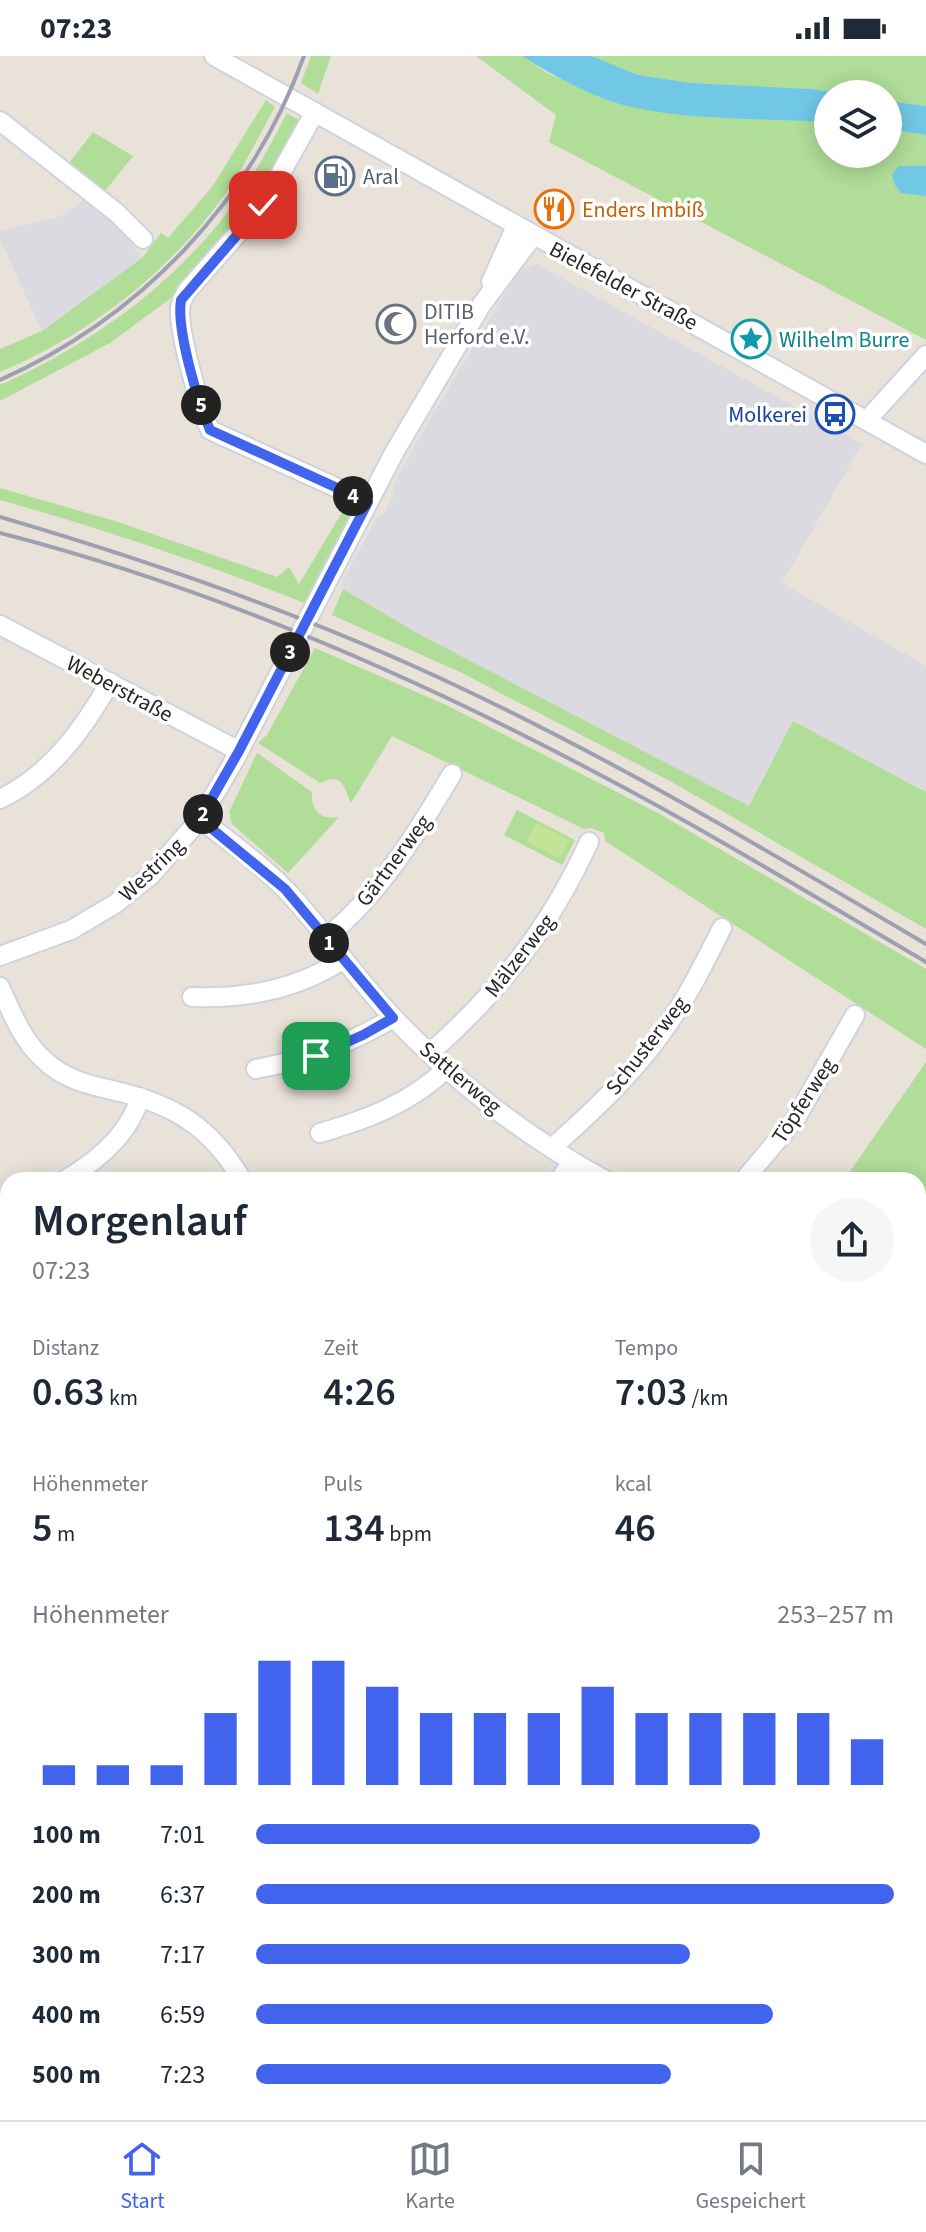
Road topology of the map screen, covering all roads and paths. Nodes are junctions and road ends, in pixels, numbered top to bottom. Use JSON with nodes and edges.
{"nodes":[{"id":1,"x":214,"y":56,"type":"edge"},
{"id":2,"x":315,"y":112,"type":"junction"},
{"id":3,"x":0,"y":121,"type":"edge"},
{"id":4,"x":516,"y":226,"type":"junction"},
{"id":5,"x":533,"y":236,"type":"junction"},
{"id":6,"x":143,"y":239,"type":"dead end"},
{"id":7,"x":482,"y":304,"type":"junction"},
{"id":8,"x":926,"y":355,"type":"edge"},
{"id":9,"x":867,"y":420,"type":"junction"},
{"id":10,"x":926,"y":454,"type":"edge"},
{"id":11,"x":368,"y":502,"type":"junction"},
{"id":12,"x":0,"y":625,"type":"edge"},
{"id":13,"x":110,"y":682,"type":"junction"},
{"id":14,"x":239,"y":751,"type":"junction"},
{"id":15,"x":452,"y":774,"type":"dead end"},
{"id":16,"x":0,"y":799,"type":"edge"},
{"id":17,"x":200,"y":819,"type":"junction"},
{"id":18,"x":589,"y":842,"type":"dead end"},
{"id":19,"x":722,"y":928,"type":"dead end"},
{"id":20,"x":326,"y":938,"type":"junction"},
{"id":21,"x":0,"y":956,"type":"edge"},
{"id":22,"x":342,"y":960,"type":"junction"},
{"id":23,"x":0,"y":987,"type":"edge"},
{"id":24,"x":192,"y":997,"type":"dead end"},
{"id":25,"x":855,"y":1015,"type":"dead end"},
{"id":26,"x":393,"y":1018,"type":"junction"},
{"id":27,"x":430,"y":1053,"type":"junction"},
{"id":28,"x":447,"y":1068,"type":"junction"},
{"id":29,"x":256,"y":1069,"type":"dead end"},
{"id":30,"x":140,"y":1097,"type":"junction"},
{"id":31,"x":320,"y":1133,"type":"dead end"},
{"id":32,"x":552,"y":1148,"type":"junction"},
{"id":33,"x":571,"y":1162,"type":"junction"},
{"id":34,"x":77,"y":1172,"type":"edge"},
{"id":35,"x":236,"y":1172,"type":"edge"},
{"id":36,"x":565,"y":1172,"type":"edge"},
{"id":37,"x":590,"y":1172,"type":"edge"},
{"id":38,"x":751,"y":1172,"type":"edge"}],
"edges":[{"from":1,"to":2,"type":"street","name":"Bielefelder Straße"},
{"from":2,"to":4,"type":"street","name":"Bielefelder Straße"},
{"from":2,"to":11,"type":"street"},
{"from":3,"to":6,"type":"street"},
{"from":4,"to":5,"type":"street","name":"Bielefelder Straße"},
{"from":4,"to":7,"type":"street","name":"Westring"},
{"from":5,"to":7,"type":"street","name":"Westring"},
{"from":5,"to":9,"type":"street","name":"Bielefelder Straße"},
{"from":7,"to":11,"type":"street","name":"Westring"},
{"from":8,"to":9,"type":"street"},
{"from":9,"to":10,"type":"street","name":"Bielefelder Straße"},
{"from":11,"to":14,"type":"street","name":"Westring"},
{"from":12,"to":13,"type":"street","name":"Weberstraße"},
{"from":13,"to":14,"type":"street","name":"Weberstraße"},
{"from":13,"to":16,"type":"street"},
{"from":14,"to":17,"type":"street","name":"Westring"},
{"from":15,"to":20,"type":"street","name":"Gärtnerweg"},
{"from":17,"to":20,"type":"street","name":"Sattlerweg"},
{"from":17,"to":21,"type":"street","name":"Westring"},
{"from":18,"to":27,"type":"street","name":"Mälzerweg"},
{"from":19,"to":32,"type":"street","name":"Schusterweg"},
{"from":20,"to":22,"type":"street","name":"Sattlerweg"},
{"from":22,"to":24,"type":"street"},
{"from":22,"to":26,"type":"street","name":"Sattlerweg"},
{"from":23,"to":30,"type":"street"},
{"from":25,"to":38,"type":"street","name":"Töpferweg"},
{"from":26,"to":27,"type":"street","name":"Sattlerweg"},
{"from":26,"to":29,"type":"street"},
{"from":27,"to":28,"type":"street","name":"Sattlerweg"},
{"from":28,"to":31,"type":"street"},
{"from":28,"to":32,"type":"street","name":"Sattlerweg"},
{"from":30,"to":34,"type":"street"},
{"from":30,"to":35,"type":"street"},
{"from":32,"to":33,"type":"street","name":"Sattlerweg"},
{"from":33,"to":36,"type":"street"},
{"from":33,"to":37,"type":"street","name":"Sattlerweg"}]}
